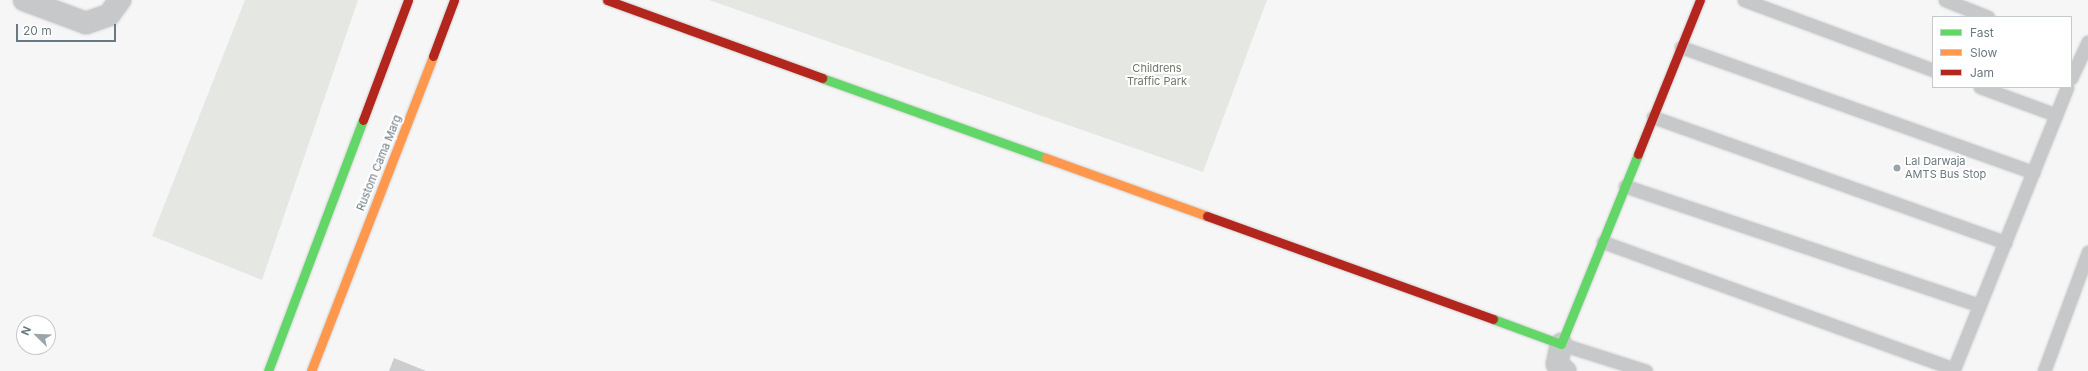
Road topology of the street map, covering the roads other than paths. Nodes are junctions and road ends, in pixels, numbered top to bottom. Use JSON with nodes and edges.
{"nodes":[{"id":1,"x":24,"y":0,"type":"edge"},
{"id":2,"x":120,"y":0,"type":"edge"},
{"id":3,"x":408,"y":0,"type":"edge"},
{"id":4,"x":454,"y":0,"type":"edge"},
{"id":5,"x":607,"y":0,"type":"edge"},
{"id":6,"x":1700,"y":0,"type":"edge"},
{"id":7,"x":1744,"y":0,"type":"edge"},
{"id":8,"x":1945,"y":0,"type":"edge"},
{"id":9,"x":1985,"y":16,"type":"edge"},
{"id":10,"x":2088,"y":42,"type":"edge"},
{"id":11,"x":1681,"y":47,"type":"junction"},
{"id":12,"x":2076,"y":52,"type":"edge"},
{"id":13,"x":1932,"y":70,"type":"edge"},
{"id":14,"x":2072,"y":73,"type":"edge"},
{"id":15,"x":1983,"y":88,"type":"edge"},
{"id":16,"x":2067,"y":88,"type":"edge"},
{"id":17,"x":2056,"y":115,"type":"junction"},
{"id":18,"x":1653,"y":117,"type":"junction"},
{"id":19,"x":2033,"y":172,"type":"junction"},
{"id":20,"x":1625,"y":186,"type":"junction"},
{"id":21,"x":1602,"y":242,"type":"junction"},
{"id":22,"x":2005,"y":242,"type":"junction"},
{"id":23,"x":2088,"y":252,"type":"edge"},
{"id":24,"x":1979,"y":305,"type":"junction"},
{"id":25,"x":1561,"y":344,"type":"junction"},
{"id":26,"x":1954,"y":370,"type":"edge"},
{"id":27,"x":268,"y":371,"type":"edge"},
{"id":28,"x":311,"y":371,"type":"edge"},
{"id":29,"x":1565,"y":371,"type":"edge"},
{"id":30,"x":1646,"y":371,"type":"edge"},
{"id":31,"x":2044,"y":371,"type":"edge"}],
"edges":[{"from":1,"to":2,"type":"street"},
{"from":3,"to":27,"type":"street"},
{"from":4,"to":28,"type":"street","name":"Rustom Cama Marg"},
{"from":5,"to":25,"type":"street"},
{"from":6,"to":11,"type":"street"},
{"from":7,"to":13,"type":"lane"},
{"from":8,"to":9,"type":"lane"},
{"from":10,"to":12,"type":"lane"},
{"from":11,"to":18,"type":"street"},
{"from":11,"to":19,"type":"lane"},
{"from":12,"to":14,"type":"lane"},
{"from":15,"to":17,"type":"lane"},
{"from":16,"to":17,"type":"lane"},
{"from":17,"to":19,"type":"lane"},
{"from":18,"to":20,"type":"street"},
{"from":18,"to":22,"type":"lane"},
{"from":19,"to":22,"type":"lane"},
{"from":20,"to":21,"type":"street"},
{"from":20,"to":24,"type":"lane"},
{"from":21,"to":25,"type":"street"},
{"from":21,"to":26,"type":"lane"},
{"from":22,"to":24,"type":"lane"},
{"from":23,"to":31,"type":"lane"},
{"from":24,"to":26,"type":"lane"},
{"from":25,"to":29,"type":"street"},
{"from":25,"to":30,"type":"lane"}]}
